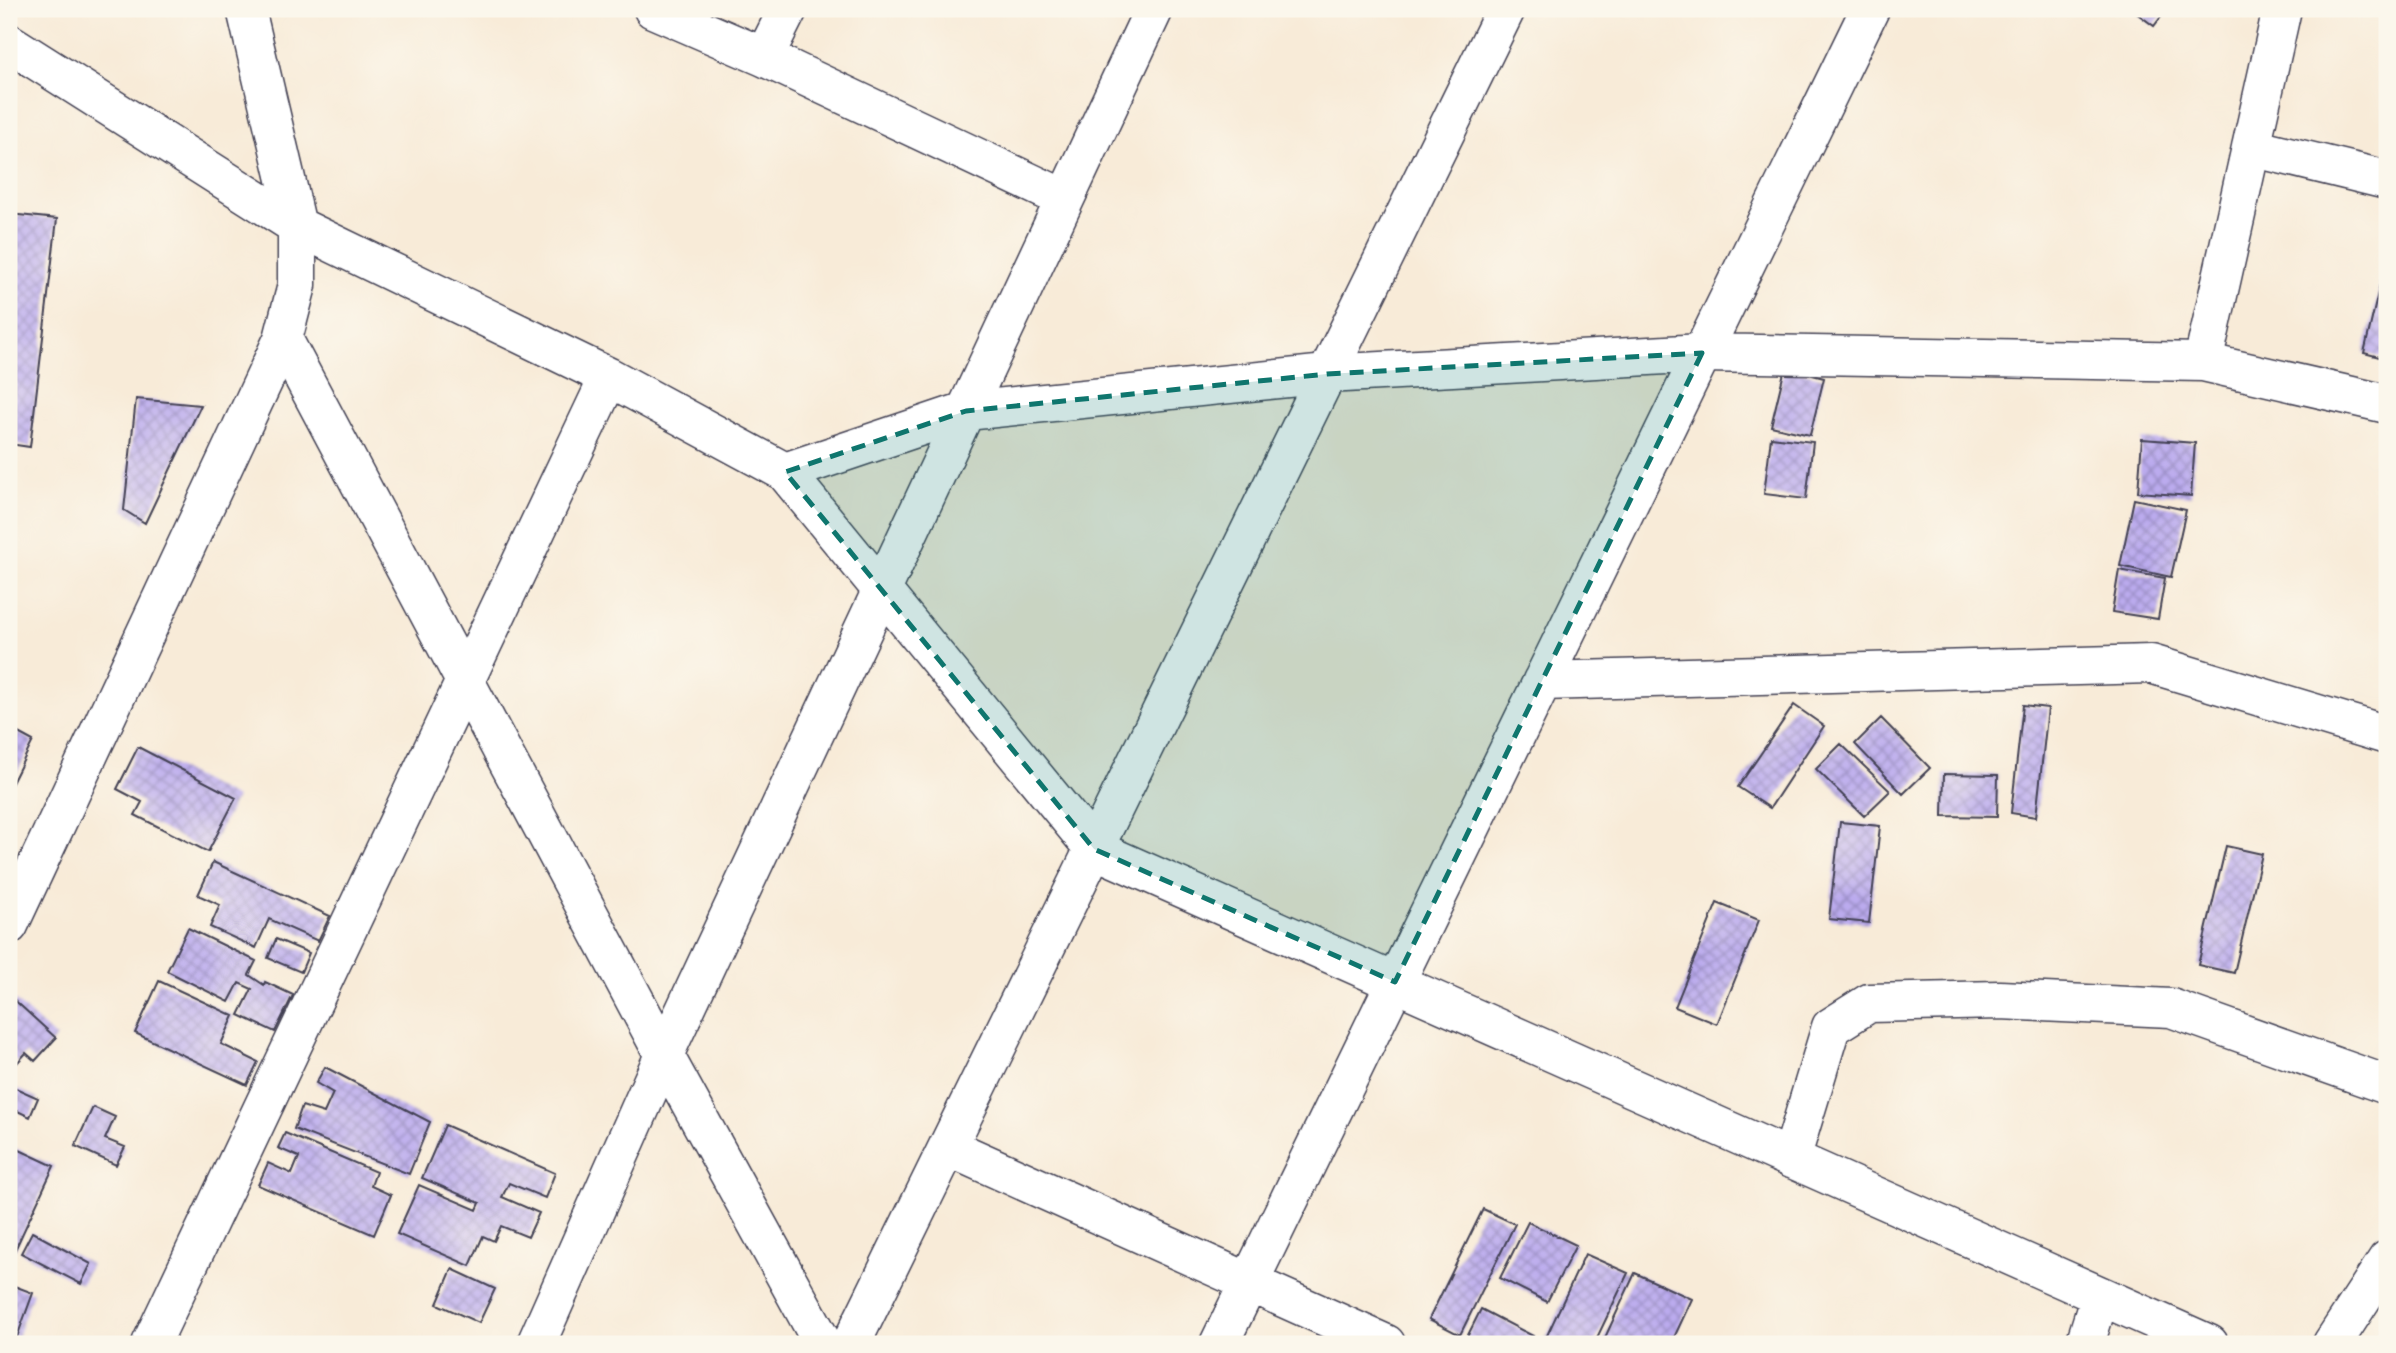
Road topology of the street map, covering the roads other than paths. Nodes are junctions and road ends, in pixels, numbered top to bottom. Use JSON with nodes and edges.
{"nodes":[{"id":1,"x":246,"y":9,"type":"edge"},
{"id":2,"x":653,"y":9,"type":"edge"},
{"id":3,"x":788,"y":9,"type":"edge"},
{"id":4,"x":1154,"y":9,"type":"edge"},
{"id":5,"x":1506,"y":9,"type":"edge"},
{"id":6,"x":1870,"y":9,"type":"edge"},
{"id":7,"x":2282,"y":9,"type":"edge"},
{"id":8,"x":9,"y":43,"type":"edge"},
{"id":9,"x":764,"y":57,"type":"junction"},
{"id":10,"x":2251,"y":147,"type":"junction"},
{"id":11,"x":2387,"y":180,"type":"edge"},
{"id":12,"x":1065,"y":199,"type":"junction"},
{"id":13,"x":297,"y":226,"type":"junction"},
{"id":14,"x":283,"y":339,"type":"junction"},
{"id":15,"x":1702,"y":353,"type":"junction"},
{"id":16,"x":2203,"y":362,"type":"junction"},
{"id":17,"x":1327,"y":374,"type":"junction"},
{"id":18,"x":609,"y":377,"type":"junction"},
{"id":19,"x":2387,"y":404,"type":"edge"},
{"id":20,"x":965,"y":411,"type":"junction"},
{"id":21,"x":785,"y":472,"type":"junction"},
{"id":22,"x":882,"y":589,"type":"junction"},
{"id":23,"x":464,"y":681,"type":"junction"},
{"id":24,"x":1542,"y":681,"type":"junction"},
{"id":25,"x":2387,"y":735,"type":"edge"},
{"id":26,"x":1094,"y":849,"type":"junction"},
{"id":27,"x":9,"y":925,"type":"edge"},
{"id":28,"x":1395,"y":982,"type":"junction"},
{"id":29,"x":664,"y":1055,"type":"junction"},
{"id":30,"x":2387,"y":1085,"type":"edge"},
{"id":31,"x":948,"y":1147,"type":"junction"},
{"id":32,"x":1791,"y":1159,"type":"junction"},
{"id":33,"x":2387,"y":1260,"type":"edge"},
{"id":34,"x":1249,"y":1283,"type":"junction"},
{"id":35,"x":2100,"y":1296,"type":"junction"},
{"id":36,"x":151,"y":1344,"type":"edge"},
{"id":37,"x":536,"y":1344,"type":"edge"},
{"id":38,"x":823,"y":1344,"type":"edge"},
{"id":39,"x":851,"y":1344,"type":"edge"},
{"id":40,"x":1219,"y":1344,"type":"edge"},
{"id":41,"x":1386,"y":1344,"type":"edge"},
{"id":42,"x":2085,"y":1344,"type":"edge"},
{"id":43,"x":2209,"y":1344,"type":"edge"},
{"id":44,"x":2332,"y":1344,"type":"edge"}],
"edges":[{"from":1,"to":13,"type":"street"},
{"from":2,"to":9,"type":"street"},
{"from":3,"to":9,"type":"street"},
{"from":4,"to":12,"type":"street"},
{"from":5,"to":17,"type":"street"},
{"from":6,"to":15,"type":"street"},
{"from":7,"to":10,"type":"street"},
{"from":8,"to":13,"type":"street"},
{"from":9,"to":12,"type":"street"},
{"from":10,"to":11,"type":"street"},
{"from":10,"to":16,"type":"street"},
{"from":12,"to":20,"type":"street"},
{"from":13,"to":14,"type":"street"},
{"from":13,"to":18,"type":"street"},
{"from":14,"to":23,"type":"street"},
{"from":14,"to":27,"type":"street"},
{"from":15,"to":16,"type":"street"},
{"from":15,"to":17,"type":"street"},
{"from":15,"to":24,"type":"street"},
{"from":16,"to":19,"type":"street"},
{"from":17,"to":20,"type":"street"},
{"from":17,"to":26,"type":"street"},
{"from":18,"to":21,"type":"street"},
{"from":18,"to":23,"type":"street"},
{"from":20,"to":21,"type":"street"},
{"from":20,"to":22,"type":"street"},
{"from":21,"to":22,"type":"street"},
{"from":22,"to":26,"type":"street"},
{"from":22,"to":29,"type":"street"},
{"from":23,"to":29,"type":"street"},
{"from":23,"to":36,"type":"street"},
{"from":24,"to":25,"type":"street"},
{"from":24,"to":28,"type":"street"},
{"from":26,"to":28,"type":"street"},
{"from":26,"to":31,"type":"street"},
{"from":28,"to":32,"type":"street"},
{"from":28,"to":34,"type":"street"},
{"from":29,"to":37,"type":"street"},
{"from":29,"to":38,"type":"street"},
{"from":30,"to":32,"type":"street"},
{"from":31,"to":34,"type":"street"},
{"from":31,"to":39,"type":"street"},
{"from":32,"to":35,"type":"street"},
{"from":33,"to":44,"type":"street"},
{"from":34,"to":40,"type":"street"},
{"from":34,"to":41,"type":"street"},
{"from":35,"to":42,"type":"street"},
{"from":35,"to":43,"type":"street"}]}
